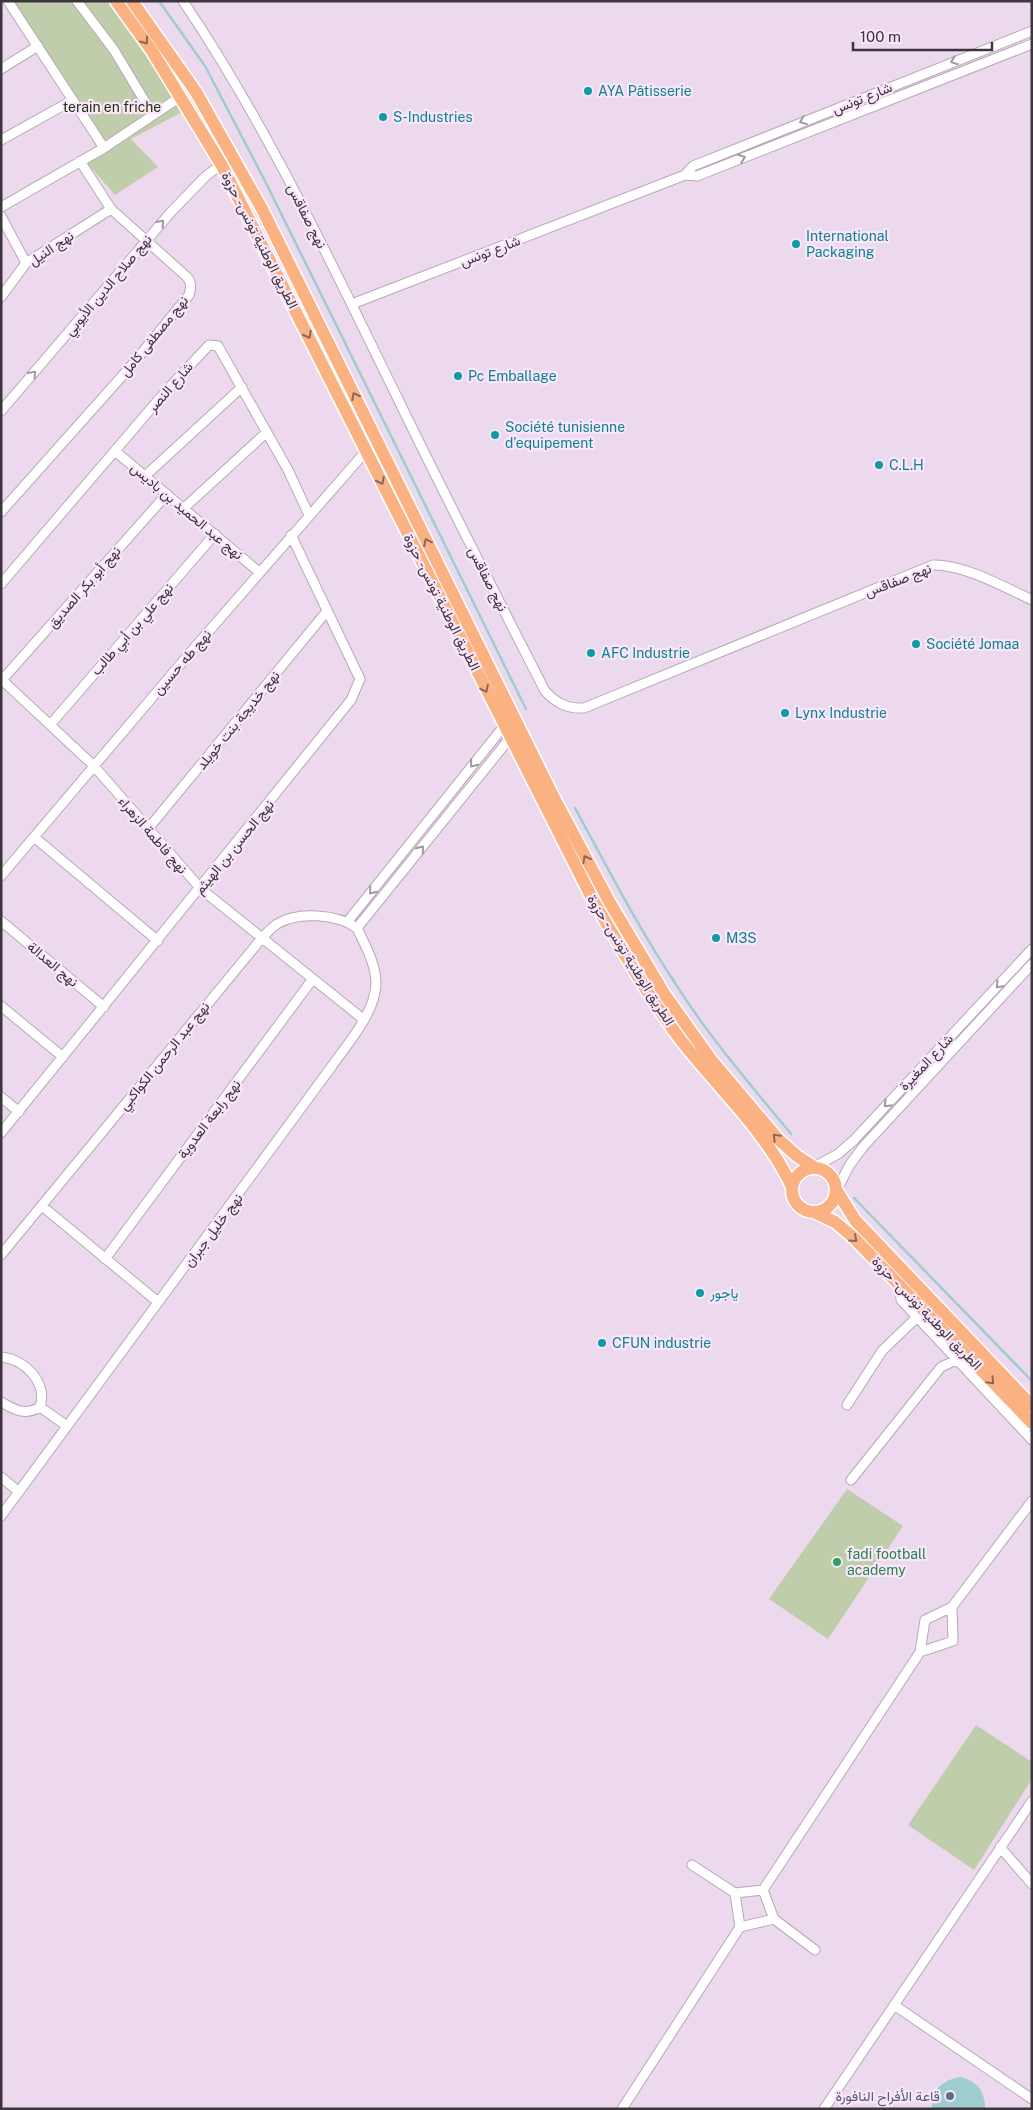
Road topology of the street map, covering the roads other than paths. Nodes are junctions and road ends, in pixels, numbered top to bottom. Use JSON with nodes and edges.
{"nodes":[{"id":1,"x":8,"y":1,"type":"edge"},
{"id":2,"x":77,"y":1,"type":"edge"},
{"id":3,"x":116,"y":1,"type":"edge"},
{"id":4,"x":132,"y":1,"type":"edge"},
{"id":5,"x":183,"y":1,"type":"edge"},
{"id":6,"x":1032,"y":31,"type":"edge"},
{"id":7,"x":1032,"y":44,"type":"edge"},
{"id":8,"x":38,"y":46,"type":"junction"},
{"id":9,"x":1,"y":69,"type":"edge"},
{"id":10,"x":180,"y":97,"type":"junction"},
{"id":11,"x":73,"y":100,"type":"junction"},
{"id":12,"x":153,"y":115,"type":"junction"},
{"id":13,"x":1,"y":140,"type":"edge"},
{"id":14,"x":104,"y":148,"type":"junction"},
{"id":15,"x":232,"y":156,"type":"junction"},
{"id":16,"x":80,"y":161,"type":"junction"},
{"id":17,"x":221,"y":164,"type":"junction"},
{"id":18,"x":685,"y":175,"type":"junction"},
{"id":19,"x":1,"y":207,"type":"edge"},
{"id":20,"x":111,"y":209,"type":"junction"},
{"id":21,"x":1,"y":216,"type":"edge"},
{"id":22,"x":147,"y":239,"type":"junction"},
{"id":23,"x":26,"y":263,"type":"junction"},
{"id":24,"x":1,"y":297,"type":"edge"},
{"id":25,"x":352,"y":304,"type":"junction"},
{"id":26,"x":242,"y":387,"type":"junction"},
{"id":27,"x":1,"y":411,"type":"edge"},
{"id":28,"x":267,"y":432,"type":"junction"},
{"id":29,"x":115,"y":451,"type":"junction"},
{"id":30,"x":366,"y":451,"type":"junction"},
{"id":31,"x":145,"y":476,"type":"junction"},
{"id":32,"x":167,"y":494,"type":"junction"},
{"id":33,"x":184,"y":508,"type":"junction"},
{"id":34,"x":1,"y":512,"type":"edge"},
{"id":35,"x":309,"y":515,"type":"junction"},
{"id":36,"x":215,"y":534,"type":"junction"},
{"id":37,"x":291,"y":536,"type":"junction"},
{"id":38,"x":259,"y":572,"type":"junction"},
{"id":39,"x":1,"y":584,"type":"edge"},
{"id":40,"x":1032,"y":600,"type":"edge"},
{"id":41,"x":327,"y":611,"type":"junction"},
{"id":42,"x":1,"y":680,"type":"edge"},
{"id":43,"x":50,"y":725,"type":"junction"},
{"id":44,"x":504,"y":726,"type":"junction"},
{"id":45,"x":510,"y":738,"type":"junction"},
{"id":46,"x":94,"y":766,"type":"junction"},
{"id":47,"x":148,"y":829,"type":"junction"},
{"id":48,"x":34,"y":837,"type":"junction"},
{"id":49,"x":1,"y":876,"type":"edge"},
{"id":50,"x":200,"y":889,"type":"junction"},
{"id":51,"x":1,"y":921,"type":"edge"},
{"id":52,"x":348,"y":922,"type":"junction"},
{"id":53,"x":357,"y":928,"type":"junction"},
{"id":54,"x":262,"y":938,"type":"junction"},
{"id":55,"x":158,"y":941,"type":"junction"},
{"id":56,"x":1032,"y":949,"type":"edge"},
{"id":57,"x":1032,"y":964,"type":"edge"},
{"id":58,"x":312,"y":980,"type":"junction"},
{"id":59,"x":1,"y":1006,"type":"edge"},
{"id":60,"x":104,"y":1007,"type":"junction"},
{"id":61,"x":363,"y":1019,"type":"junction"},
{"id":62,"x":63,"y":1057,"type":"junction"},
{"id":63,"x":1,"y":1097,"type":"edge"},
{"id":64,"x":19,"y":1112,"type":"junction"},
{"id":65,"x":1,"y":1133,"type":"edge"},
{"id":66,"x":814,"y":1167,"type":"junction"},
{"id":67,"x":792,"y":1187,"type":"junction"},
{"id":68,"x":837,"y":1191,"type":"junction"},
{"id":69,"x":42,"y":1206,"type":"junction"},
{"id":70,"x":814,"y":1212,"type":"junction"},
{"id":71,"x":1,"y":1255,"type":"edge"},
{"id":72,"x":105,"y":1259,"type":"junction"},
{"id":73,"x":900,"y":1285,"type":"junction"},
{"id":74,"x":158,"y":1302,"type":"junction"},
{"id":75,"x":917,"y":1317,"type":"junction"},
{"id":76,"x":1,"y":1357,"type":"edge"},
{"id":77,"x":956,"y":1360,"type":"junction"},
{"id":78,"x":1,"y":1402,"type":"edge"},
{"id":79,"x":847,"y":1405,"type":"dead end"},
{"id":80,"x":1032,"y":1406,"type":"edge"},
{"id":81,"x":40,"y":1407,"type":"junction"},
{"id":82,"x":1032,"y":1423,"type":"edge"},
{"id":83,"x":66,"y":1426,"type":"junction"},
{"id":84,"x":1032,"y":1440,"type":"edge"},
{"id":85,"x":1,"y":1477,"type":"edge"},
{"id":86,"x":851,"y":1480,"type":"dead end"},
{"id":87,"x":19,"y":1492,"type":"junction"},
{"id":88,"x":1032,"y":1501,"type":"edge"},
{"id":89,"x":1,"y":1516,"type":"edge"},
{"id":90,"x":952,"y":1607,"type":"junction"},
{"id":91,"x":920,"y":1652,"type":"junction"},
{"id":92,"x":1032,"y":1801,"type":"edge"},
{"id":93,"x":1000,"y":1848,"type":"junction"},
{"id":94,"x":692,"y":1865,"type":"dead end"},
{"id":95,"x":1032,"y":1884,"type":"edge"},
{"id":96,"x":763,"y":1890,"type":"junction"},
{"id":97,"x":736,"y":1893,"type":"junction"},
{"id":98,"x":774,"y":1919,"type":"junction"},
{"id":99,"x":740,"y":1926,"type":"junction"},
{"id":100,"x":815,"y":1950,"type":"dead end"},
{"id":101,"x":894,"y":2005,"type":"junction"},
{"id":102,"x":1032,"y":2099,"type":"edge"},
{"id":103,"x":622,"y":2109,"type":"edge"},
{"id":104,"x":824,"y":2109,"type":"edge"}],
"edges":[{"from":1,"to":8,"type":"street"},
{"from":2,"to":12,"type":"street"},
{"from":3,"to":10,"type":"main road","name":"الطريق الوطنية تونس - حزوة","one_way":true},
{"from":4,"to":15,"type":"main road","name":"الطريق الوطنية تونس - حزوة"},
{"from":5,"to":25,"type":"street","name":"نهج صفاقس"},
{"from":6,"to":18,"type":"street","name":"شارع تونس","one_way":true},
{"from":18,"to":7,"type":"street","name":"شارع تونس","one_way":true},
{"from":8,"to":9,"type":"street"},
{"from":8,"to":11,"type":"street"},
{"from":10,"to":12,"type":"street"},
{"from":10,"to":17,"type":"main road","name":"الطريق الوطنية تونس - حزوة"},
{"from":11,"to":13,"type":"street"},
{"from":11,"to":14,"type":"street"},
{"from":12,"to":14,"type":"street"},
{"from":14,"to":16,"type":"street"},
{"from":15,"to":17,"type":"street","name":"نهج صلاح الدين الأيوبي"},
{"from":66,"to":15,"type":"main road","name":"الطريق الوطنية تونس - حزوة","one_way":true},
{"from":16,"to":19,"type":"street"},
{"from":16,"to":20,"type":"street","name":"نهج مصطفى كامل"},
{"from":22,"to":17,"type":"street","name":"نهج صلاح الدين الأيوبي","one_way":true},
{"from":17,"to":30,"type":"main road","name":"الطريق الوطنية تونس - حزوة","one_way":true},
{"from":18,"to":25,"type":"street","name":"شارع تونس"},
{"from":20,"to":22,"type":"street","name":"نهج مصطفى كامل"},
{"from":20,"to":23,"type":"street","name":"نهج النيل"},
{"from":21,"to":23,"type":"street"},
{"from":27,"to":22,"type":"street","name":"نهج صلاح الدين الأيوبي","one_way":true},
{"from":22,"to":34,"type":"street","name":"نهج مصطفى كامل"},
{"from":23,"to":24,"type":"street","name":"نهج النيل"},
{"from":25,"to":40,"type":"street","name":"نهج صفاقس"},
{"from":26,"to":28,"type":"street","name":"شارع النصر"},
{"from":26,"to":29,"type":"street","name":"شارع النصر"},
{"from":26,"to":31,"type":"street"},
{"from":28,"to":33,"type":"street"},
{"from":28,"to":35,"type":"street","name":"شارع النصر"},
{"from":29,"to":31,"type":"street","name":"نهج عبد الحميد بن باديس"},
{"from":29,"to":39,"type":"street","name":"شارع النصر"},
{"from":30,"to":35,"type":"street","name":"نهج طه حسين"},
{"from":30,"to":44,"type":"main road","name":"الطريق الوطنية تونس - حزوة","one_way":true},
{"from":31,"to":32,"type":"street","name":"نهج عبد الحميد بن باديس"},
{"from":32,"to":33,"type":"street","name":"نهج عبد الحميد بن باديس"},
{"from":32,"to":42,"type":"street","name":"نهج أبو بكر الصديق"},
{"from":33,"to":36,"type":"street","name":"نهج عبد الحميد بن باديس"},
{"from":35,"to":37,"type":"street","name":"نهج طه حسين"},
{"from":36,"to":38,"type":"street","name":"نهج عبد الحميد بن باديس"},
{"from":36,"to":43,"type":"street","name":"نهج علي بن أبي طالب"},
{"from":37,"to":38,"type":"street","name":"نهج طه حسين"},
{"from":37,"to":41,"type":"street","name":"نهج الحسن بن الهيثم"},
{"from":38,"to":46,"type":"street","name":"نهج طه حسين"},
{"from":41,"to":47,"type":"street","name":"نهج خديجة بنت خويلد"},
{"from":41,"to":50,"type":"street","name":"نهج الحسن بن الهيثم"},
{"from":42,"to":43,"type":"street","name":"نهج فاطمة الزهراء"},
{"from":43,"to":46,"type":"street","name":"نهج فاطمة الزهراء"},
{"from":44,"to":45,"type":"main road","name":"الطريق الوطنية تونس - حزوة"},
{"from":44,"to":52,"type":"street","one_way":true},
{"from":53,"to":45,"type":"street","one_way":true},
{"from":45,"to":67,"type":"main road","name":"الطريق الوطنية تونس - حزوة"},
{"from":46,"to":47,"type":"street","name":"نهج فاطمة الزهراء"},
{"from":46,"to":48,"type":"street","name":"نهج طه حسين"},
{"from":47,"to":50,"type":"street","name":"نهج فاطمة الزهراء"},
{"from":48,"to":49,"type":"street","name":"نهج طه حسين"},
{"from":48,"to":55,"type":"street"},
{"from":50,"to":54,"type":"street","name":"نهج فاطمة الزهراء"},
{"from":50,"to":55,"type":"street","name":"نهج الحسن بن الهيثم"},
{"from":51,"to":60,"type":"street","name":"نهج العدالة"},
{"from":52,"to":53,"type":"street","name":"نهج عبد الرحمن الكواكبي"},
{"from":52,"to":54,"type":"street","name":"نهج عبد الرحمن الكواكبي"},
{"from":53,"to":61,"type":"street","name":"نهج خليل جبران"},
{"from":54,"to":58,"type":"street","name":"نهج فاطمة الزهراء"},
{"from":54,"to":69,"type":"street","name":"نهج عبد الرحمن الكواكبي"},
{"from":55,"to":60,"type":"street","name":"نهج الحسن بن الهيثم"},
{"from":56,"to":66,"type":"street","name":"شارع المغيرة","one_way":true},
{"from":57,"to":68,"type":"street","name":"شارع المغيرة"},
{"from":58,"to":61,"type":"street","name":"نهج فاطمة الزهراء"},
{"from":58,"to":72,"type":"street","name":"نهج رابعة العدوية"},
{"from":59,"to":62,"type":"street"},
{"from":60,"to":62,"type":"street","name":"نهج الحسن بن الهيثم"},
{"from":61,"to":74,"type":"street","name":"نهج خليل جبران"},
{"from":62,"to":64,"type":"street","name":"نهج الحسن بن الهيثم"},
{"from":63,"to":64,"type":"street"},
{"from":64,"to":65,"type":"street","name":"نهج الحسن بن الهيثم"},
{"from":66,"to":67,"type":"main road"},
{"from":66,"to":68,"type":"main road"},
{"from":67,"to":70,"type":"main road"},
{"from":68,"to":70,"type":"main road"},
{"from":68,"to":80,"type":"main road","name":"الطريق الوطنية تونس - حزوة"},
{"from":69,"to":71,"type":"street","name":"نهج عبد الرحمن الكواكبي"},
{"from":69,"to":72,"type":"street"},
{"from":70,"to":73,"type":"main road","name":"الطريق الوطنية تونس - حزوة","one_way":true},
{"from":72,"to":74,"type":"street"},
{"from":73,"to":75,"type":"street"},
{"from":73,"to":82,"type":"main road","name":"الطريق الوطنية تونس - حزوة","one_way":true},
{"from":74,"to":83,"type":"street","name":"نهج خليل جبران"},
{"from":75,"to":77,"type":"street"},
{"from":75,"to":79,"type":"street"},
{"from":76,"to":81,"type":"street"},
{"from":77,"to":84,"type":"street"},
{"from":77,"to":86,"type":"street"},
{"from":78,"to":81,"type":"street"},
{"from":81,"to":83,"type":"street"},
{"from":83,"to":87,"type":"street","name":"نهج خليل جبران"},
{"from":85,"to":87,"type":"street"},
{"from":87,"to":89,"type":"street","name":"نهج خليل جبران"},
{"from":88,"to":90,"type":"street"},
{"from":90,"to":91,"type":"street"},
{"from":90,"to":91,"type":"street"},
{"from":91,"to":96,"type":"street"},
{"from":92,"to":93,"type":"street"},
{"from":93,"to":95,"type":"street"},
{"from":93,"to":101,"type":"street"},
{"from":94,"to":97,"type":"street"},
{"from":96,"to":97,"type":"street"},
{"from":96,"to":98,"type":"street"},
{"from":97,"to":99,"type":"street"},
{"from":98,"to":99,"type":"street"},
{"from":98,"to":100,"type":"street"},
{"from":99,"to":103,"type":"street"},
{"from":101,"to":102,"type":"street"},
{"from":101,"to":104,"type":"street"}]}
